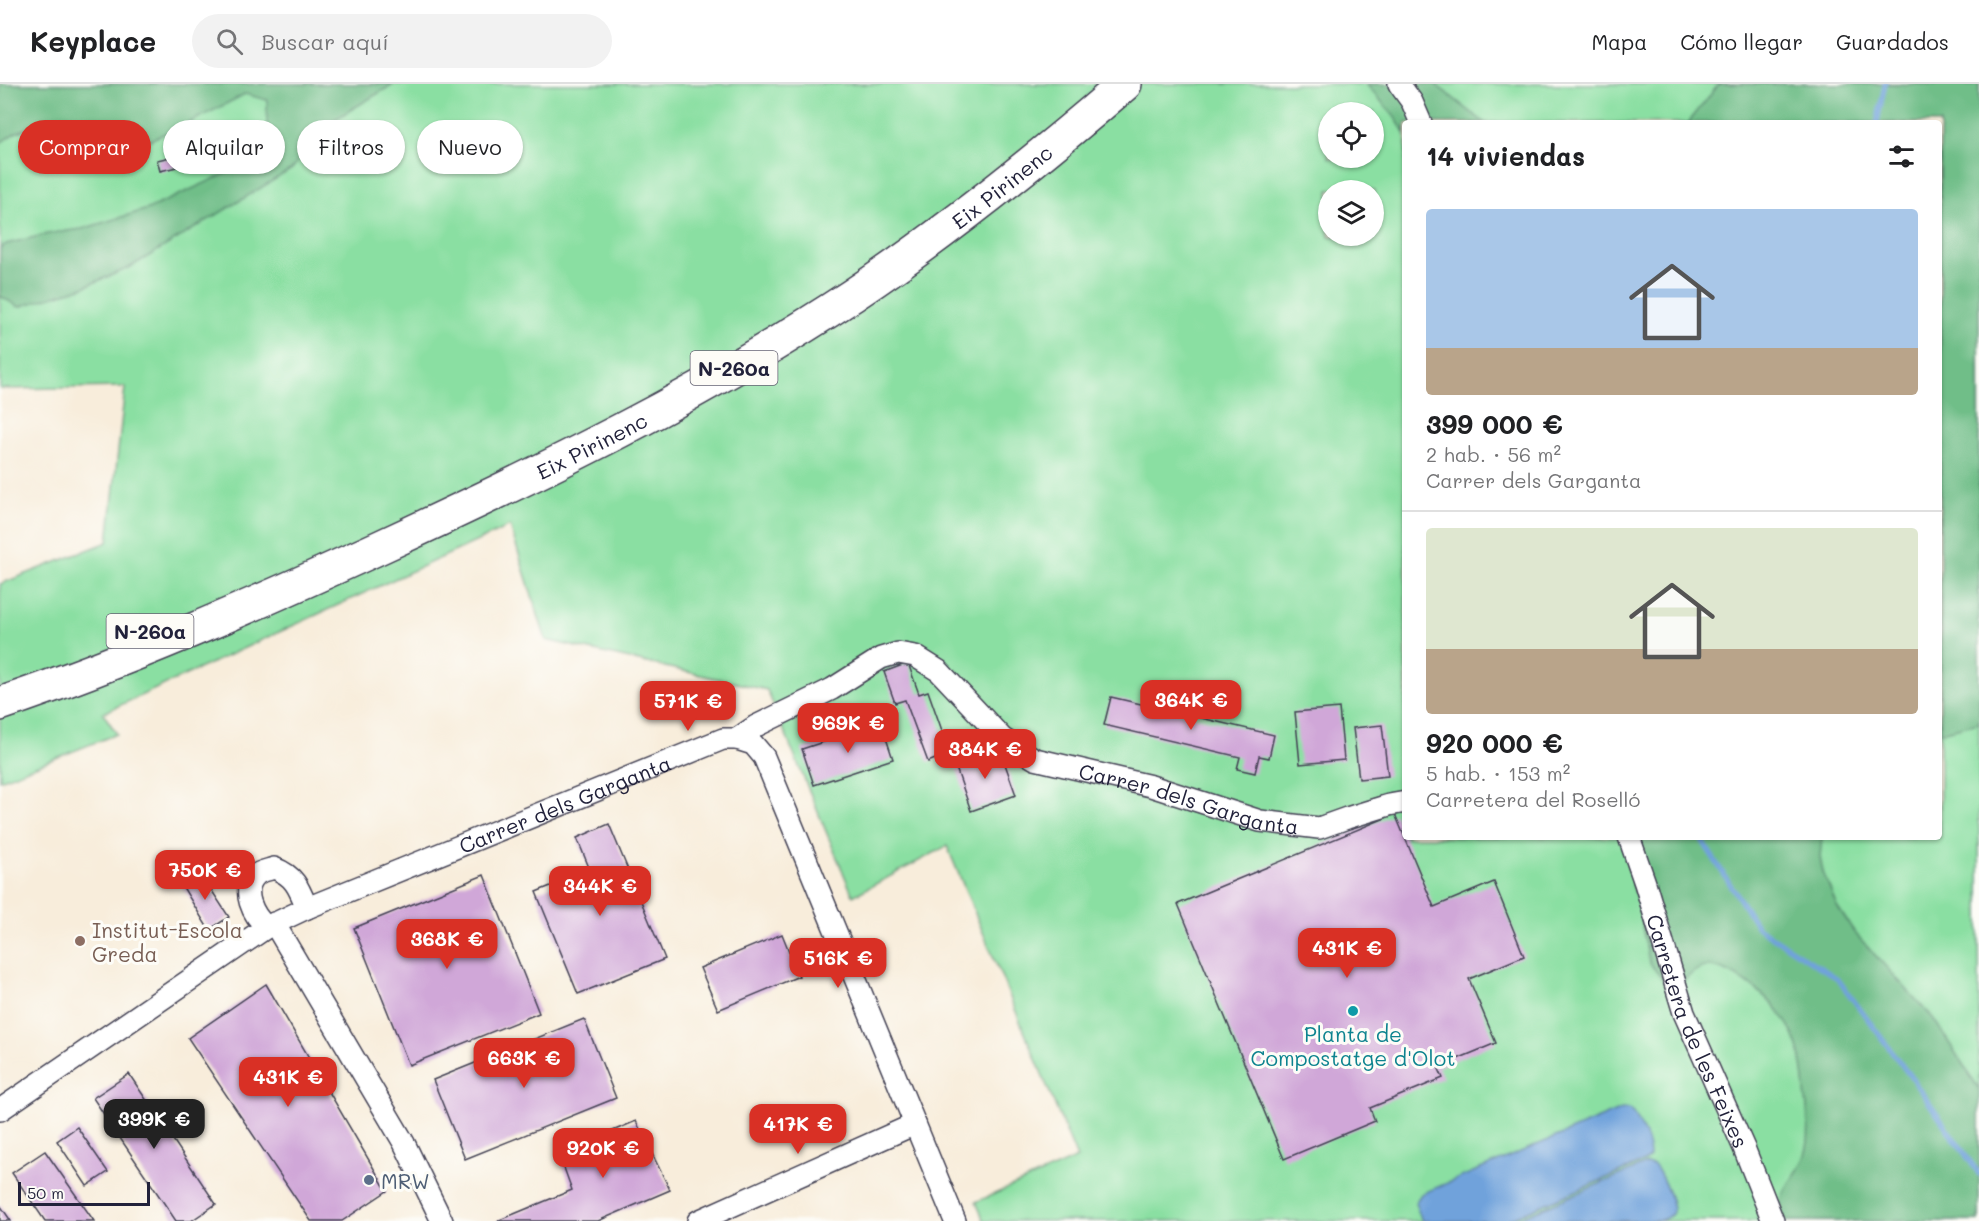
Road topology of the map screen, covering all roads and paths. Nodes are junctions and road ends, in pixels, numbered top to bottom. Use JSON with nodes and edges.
{"nodes":[{"id":1,"x":1125,"y":84,"type":"edge"},
{"id":2,"x":1400,"y":84,"type":"edge"},
{"id":3,"x":1420,"y":120,"type":"edge"},
{"id":4,"x":301,"y":583,"type":"junction"},
{"id":5,"x":113,"y":663,"type":"junction"},
{"id":6,"x":0,"y":683,"type":"edge"},
{"id":7,"x":0,"y":704,"type":"edge"},
{"id":8,"x":0,"y":721,"type":"edge"},
{"id":9,"x":737,"y":739,"type":"junction"},
{"id":10,"x":1402,"y":803,"type":"edge"},
{"id":11,"x":1630,"y":840,"type":"edge"},
{"id":12,"x":308,"y":908,"type":"junction"},
{"id":13,"x":271,"y":925,"type":"junction"},
{"id":14,"x":0,"y":1110,"type":"edge"},
{"id":15,"x":915,"y":1124,"type":"junction"},
{"id":16,"x":726,"y":1215,"type":"edge"},
{"id":17,"x":442,"y":1221,"type":"edge"},
{"id":18,"x":698,"y":1221,"type":"edge"},
{"id":19,"x":956,"y":1221,"type":"edge"},
{"id":20,"x":1773,"y":1221,"type":"edge"}],
"edges":[{"from":1,"to":4,"type":"main road","name":"Eix Pirinenc","number":"N-260a"},
{"from":2,"to":3,"type":"street"},
{"from":4,"to":5,"type":"main road","name":"Eix Pirinenc","number":"N-260a"},
{"from":4,"to":6,"type":"main road","number":"N-260a"},
{"from":5,"to":7,"type":"main road","name":"Eix Pirinenc","number":"N-260a"},
{"from":5,"to":8,"type":"main road","number":"N-260a"},
{"from":9,"to":10,"type":"street","name":"Carrer dels Garganta"},
{"from":9,"to":12,"type":"street","name":"Carrer dels Garganta"},
{"from":9,"to":15,"type":"street"},
{"from":11,"to":20,"type":"street","name":"Carretera de les Feixes"},
{"from":12,"to":13,"type":"street","name":"Carrer dels Garganta"},
{"from":12,"to":13,"type":"street"},
{"from":13,"to":14,"type":"street","name":"Carrer dels Garganta"},
{"from":13,"to":17,"type":"street"},
{"from":15,"to":16,"type":"street"},
{"from":15,"to":19,"type":"street"},
{"from":16,"to":18,"type":"street"}]}
